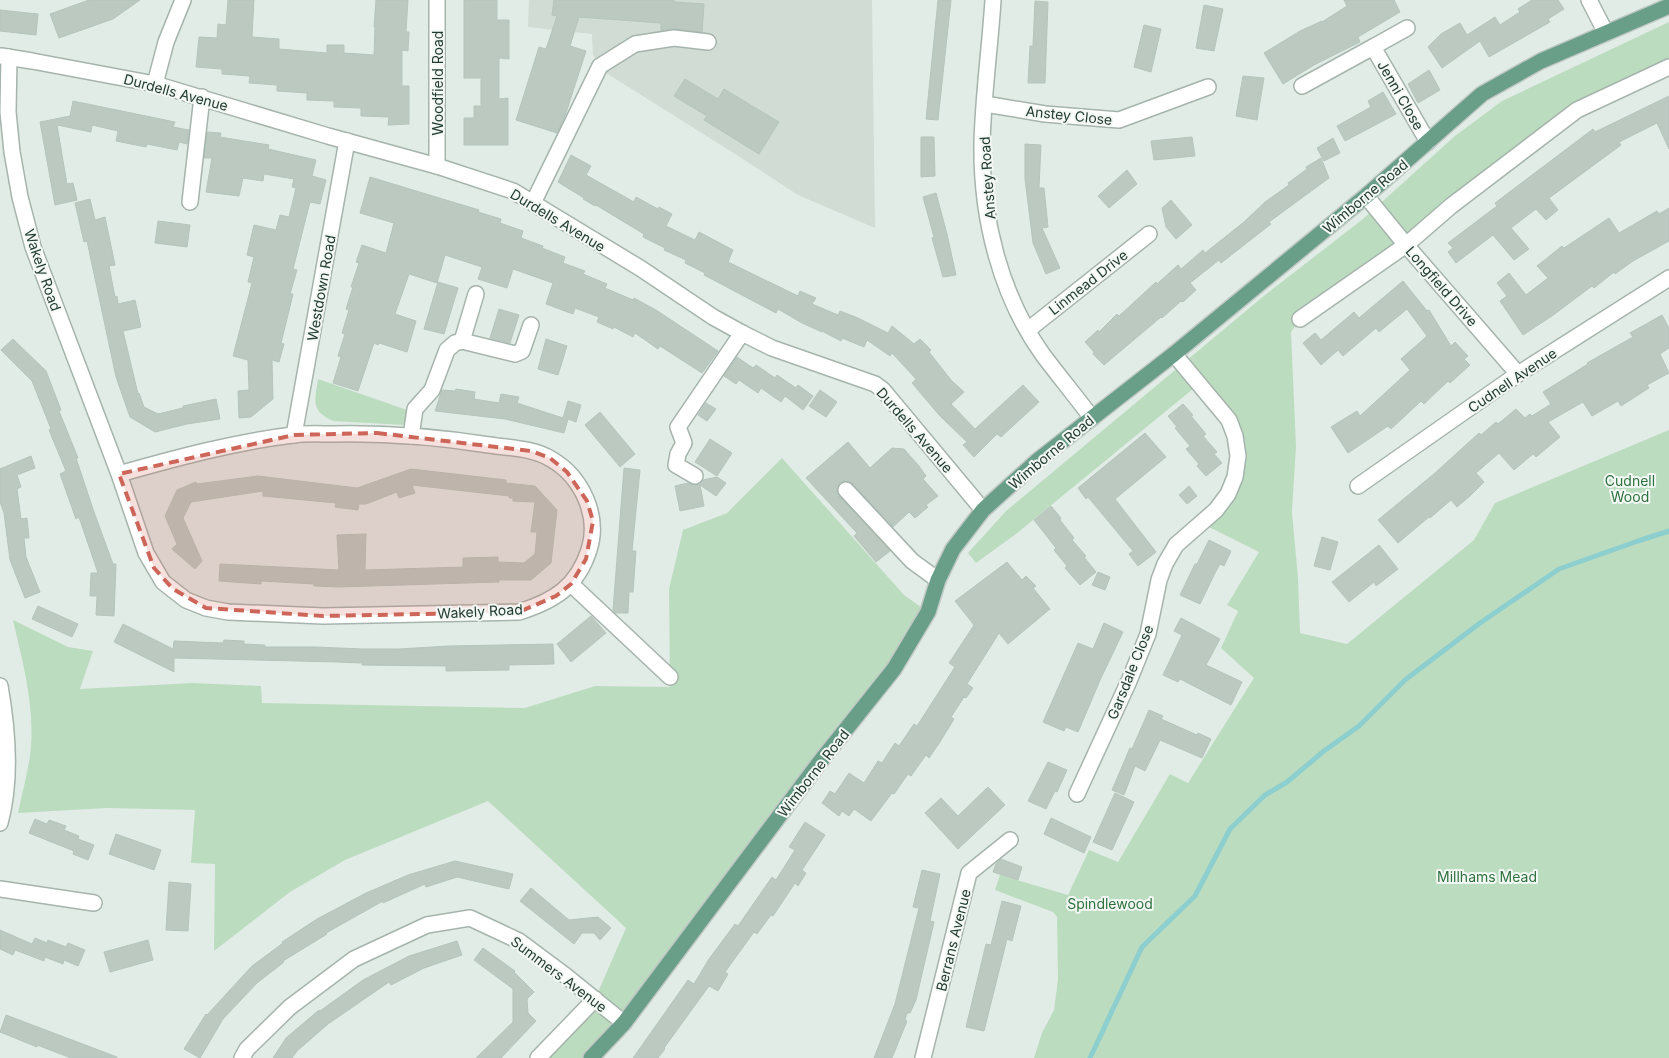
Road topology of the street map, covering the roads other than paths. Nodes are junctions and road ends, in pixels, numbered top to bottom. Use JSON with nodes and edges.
{"nodes":[{"id":1,"x":183,"y":0,"type":"edge"},
{"id":2,"x":437,"y":0,"type":"edge"},
{"id":3,"x":993,"y":0,"type":"edge"},
{"id":4,"x":1589,"y":0,"type":"edge"},
{"id":5,"x":1669,"y":6,"type":"edge"},
{"id":6,"x":1407,"y":28,"type":"dead end"},
{"id":7,"x":1606,"y":33,"type":"junction"},
{"id":8,"x":708,"y":42,"type":"dead end"},
{"id":9,"x":1374,"y":47,"type":"junction"},
{"id":10,"x":4,"y":57,"type":"edge"},
{"id":11,"x":1669,"y":67,"type":"edge"},
{"id":12,"x":155,"y":84,"type":"junction"},
{"id":13,"x":1302,"y":86,"type":"dead end"},
{"id":14,"x":1208,"y":87,"type":"dead end"},
{"id":15,"x":202,"y":97,"type":"junction"},
{"id":16,"x":984,"y":104,"type":"junction"},
{"id":17,"x":347,"y":141,"type":"junction"},
{"id":18,"x":1428,"y":142,"type":"junction"},
{"id":19,"x":437,"y":166,"type":"junction"},
{"id":20,"x":1366,"y":196,"type":"junction"},
{"id":21,"x":190,"y":202,"type":"dead end"},
{"id":22,"x":533,"y":203,"type":"junction"},
{"id":23,"x":1149,"y":234,"type":"dead end"},
{"id":24,"x":1406,"y":246,"type":"junction"},
{"id":25,"x":1669,"y":278,"type":"edge"},
{"id":26,"x":476,"y":294,"type":"dead end"},
{"id":27,"x":1300,"y":319,"type":"dead end"},
{"id":28,"x":532,"y":325,"type":"dead end"},
{"id":29,"x":1028,"y":330,"type":"junction"},
{"id":30,"x":742,"y":333,"type":"junction"},
{"id":31,"x":462,"y":341,"type":"junction"},
{"id":32,"x":1174,"y":354,"type":"junction"},
{"id":33,"x":1518,"y":374,"type":"junction"},
{"id":34,"x":1092,"y":418,"type":"junction"},
{"id":35,"x":294,"y":435,"type":"junction"},
{"id":36,"x":411,"y":436,"type":"junction"},
{"id":37,"x":119,"y":474,"type":"junction"},
{"id":38,"x":695,"y":476,"type":"dead end"},
{"id":39,"x":1358,"y":486,"type":"dead end"},
{"id":40,"x":846,"y":490,"type":"dead end"},
{"id":41,"x":983,"y":510,"type":"junction"},
{"id":42,"x":938,"y":580,"type":"junction"},
{"id":43,"x":571,"y":584,"type":"junction"},
{"id":44,"x":670,"y":677,"type":"dead end"},
{"id":45,"x":0,"y":686,"type":"edge"},
{"id":46,"x":1077,"y":794,"type":"dead end"},
{"id":47,"x":0,"y":823,"type":"edge"},
{"id":48,"x":1010,"y":840,"type":"dead end"},
{"id":49,"x":0,"y":889,"type":"edge"},
{"id":50,"x":94,"y":903,"type":"dead end"},
{"id":51,"x":595,"y":999,"type":"junction"},
{"id":52,"x":624,"y":1023,"type":"junction"},
{"id":53,"x":242,"y":1058,"type":"edge"},
{"id":54,"x":538,"y":1058,"type":"edge"},
{"id":55,"x":591,"y":1058,"type":"edge"},
{"id":56,"x":923,"y":1058,"type":"edge"}],
"edges":[{"from":1,"to":12,"type":"street"},
{"from":2,"to":19,"type":"street","name":"Woodfield Road"},
{"from":3,"to":16,"type":"street","name":"Anstey Road"},
{"from":4,"to":7,"type":"street"},
{"from":5,"to":7,"type":"main road","name":"Wimborne Road"},
{"from":6,"to":9,"type":"street","name":"Jenni Close"},
{"from":7,"to":18,"type":"main road","name":"Wimborne Road"},
{"from":8,"to":22,"type":"street"},
{"from":9,"to":13,"type":"street","name":"Jenni Close"},
{"from":9,"to":18,"type":"street","name":"Jenni Close"},
{"from":10,"to":12,"type":"street","name":"Durdells Avenue"},
{"from":10,"to":37,"type":"street","name":"Wakely Road"},
{"from":11,"to":24,"type":"street"},
{"from":12,"to":15,"type":"street","name":"Durdells Avenue"},
{"from":14,"to":16,"type":"street","name":"Anstey Close"},
{"from":15,"to":17,"type":"street","name":"Durdells Avenue"},
{"from":15,"to":21,"type":"street"},
{"from":16,"to":29,"type":"street","name":"Anstey Road"},
{"from":17,"to":19,"type":"street","name":"Durdells Avenue"},
{"from":17,"to":35,"type":"street","name":"Westdown Road"},
{"from":18,"to":20,"type":"main road","name":"Wimborne Road"},
{"from":19,"to":22,"type":"street","name":"Durdells Avenue"},
{"from":20,"to":24,"type":"street","name":"Longfield Drive"},
{"from":20,"to":32,"type":"main road","name":"Wimborne Road"},
{"from":22,"to":30,"type":"street","name":"Durdells Avenue"},
{"from":23,"to":29,"type":"street","name":"Linmead Drive"},
{"from":24,"to":27,"type":"street"},
{"from":24,"to":33,"type":"street","name":"Longfield Drive"},
{"from":25,"to":33,"type":"street","name":"Cudnell Avenue"},
{"from":26,"to":31,"type":"street"},
{"from":28,"to":31,"type":"street"},
{"from":29,"to":34,"type":"street","name":"Anstey Road"},
{"from":30,"to":38,"type":"street"},
{"from":30,"to":41,"type":"street","name":"Durdells Avenue"},
{"from":31,"to":36,"type":"street"},
{"from":32,"to":34,"type":"main road","name":"Wimborne Road"},
{"from":32,"to":46,"type":"street","name":"Garsdale Close"},
{"from":33,"to":39,"type":"street","name":"Cudnell Avenue"},
{"from":34,"to":41,"type":"main road","name":"Wimborne Road"},
{"from":35,"to":36,"type":"street","name":"Wakely Road"},
{"from":35,"to":37,"type":"street","name":"Wakely Road"},
{"from":36,"to":43,"type":"street","name":"Wakely Road"},
{"from":37,"to":43,"type":"street","name":"Wakely Road"},
{"from":40,"to":42,"type":"street"},
{"from":41,"to":42,"type":"main road","name":"Wimborne Road"},
{"from":42,"to":52,"type":"main road","name":"Wimborne Road"},
{"from":43,"to":44,"type":"street"},
{"from":45,"to":47,"type":"street"},
{"from":48,"to":56,"type":"street","name":"Berrans Avenue"},
{"from":49,"to":50,"type":"street"},
{"from":51,"to":52,"type":"street","name":"Summers Avenue"},
{"from":51,"to":53,"type":"street","name":"Summers Avenue"},
{"from":51,"to":54,"type":"street"},
{"from":52,"to":55,"type":"main road","name":"Wimborne Road"}]}
